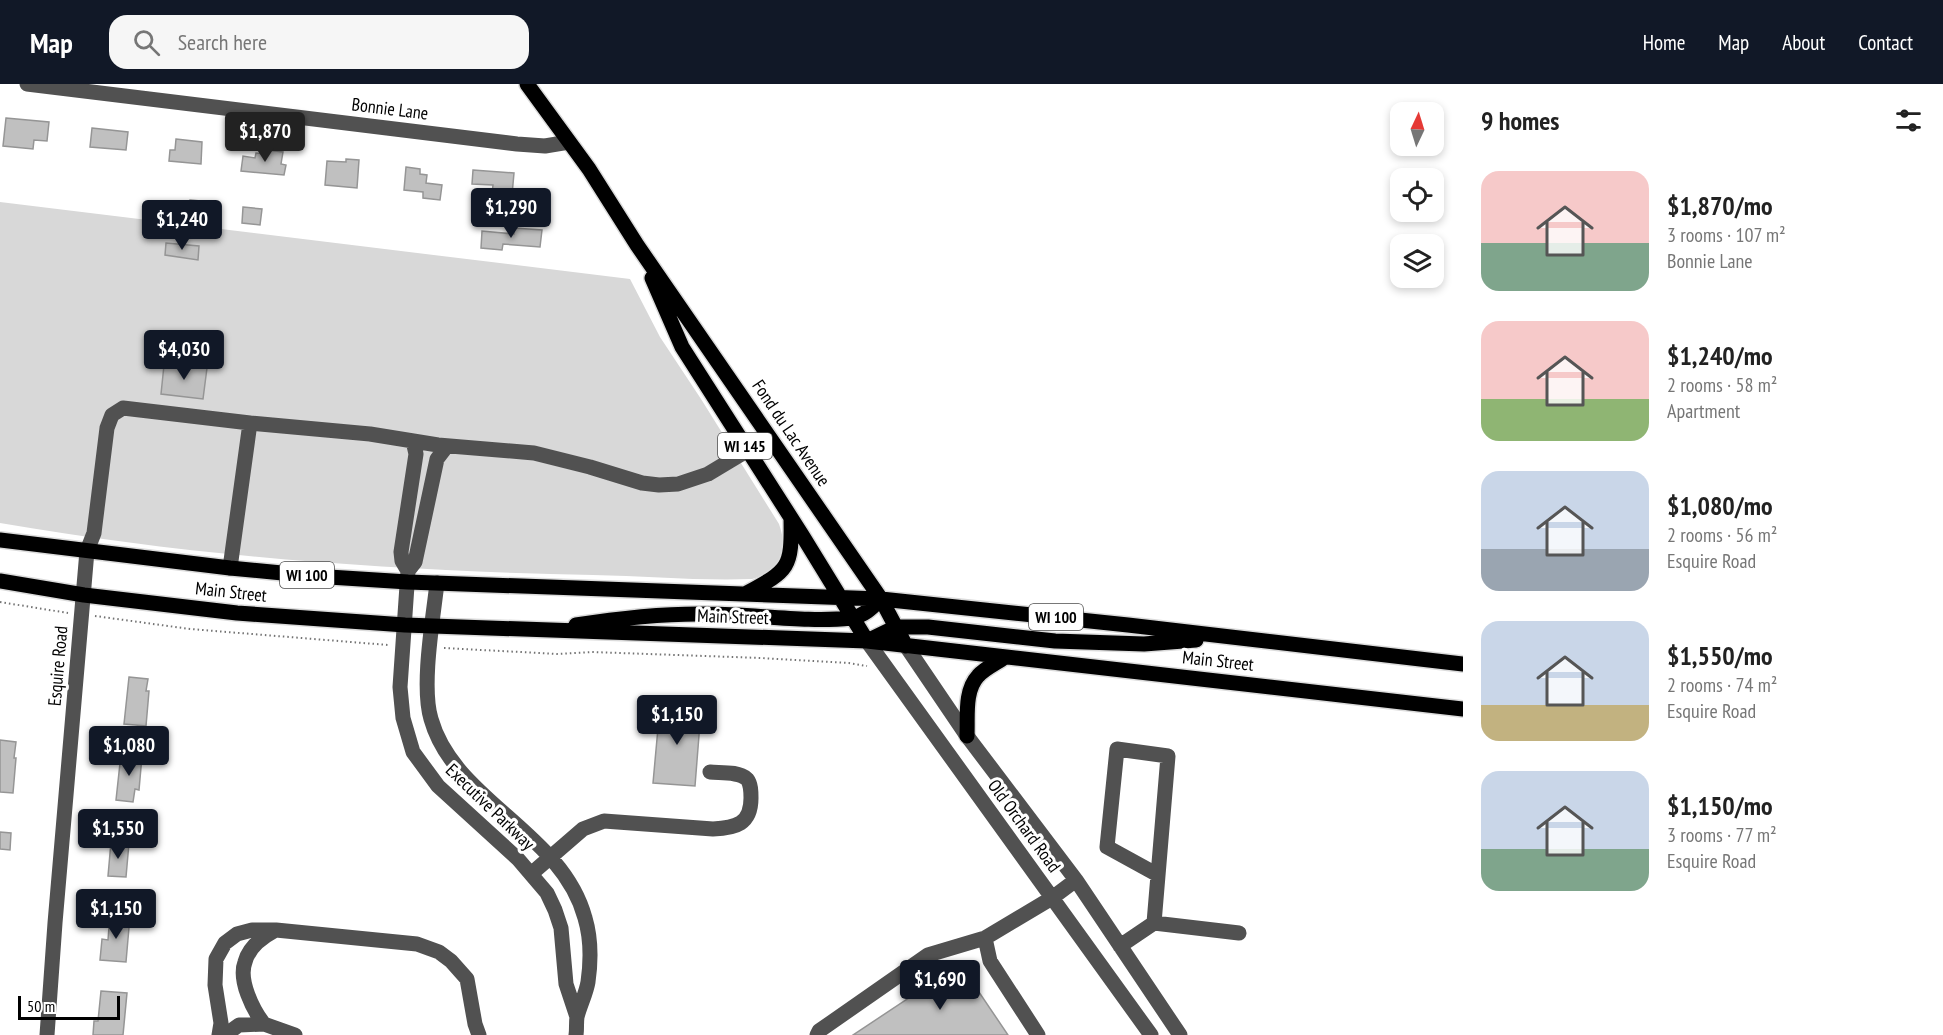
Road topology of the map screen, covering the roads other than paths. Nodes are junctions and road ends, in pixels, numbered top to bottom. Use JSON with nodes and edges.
{"nodes":[{"id":1,"x":27,"y":84,"type":"edge"},
{"id":2,"x":527,"y":84,"type":"edge"},
{"id":3,"x":569,"y":142,"type":"junction"},
{"id":4,"x":638,"y":245,"type":"junction"},
{"id":5,"x":250,"y":423,"type":"junction"},
{"id":6,"x":413,"y":441,"type":"junction"},
{"id":7,"x":447,"y":446,"type":"junction"},
{"id":8,"x":748,"y":450,"type":"junction"},
{"id":9,"x":791,"y":518,"type":"junction"},
{"id":10,"x":0,"y":540,"type":"edge"},
{"id":11,"x":87,"y":551,"type":"junction"},
{"id":12,"x":230,"y":568,"type":"junction"},
{"id":13,"x":408,"y":576,"type":"junction"},
{"id":14,"x":0,"y":581,"type":"edge"},
{"id":15,"x":436,"y":583,"type":"junction"},
{"id":16,"x":744,"y":594,"type":"junction"},
{"id":17,"x":84,"y":595,"type":"junction"},
{"id":18,"x":841,"y":597,"type":"junction"},
{"id":19,"x":881,"y":599,"type":"junction"},
{"id":20,"x":853,"y":618,"type":"junction"},
{"id":21,"x":405,"y":625,"type":"junction"},
{"id":22,"x":433,"y":625,"type":"junction"},
{"id":23,"x":896,"y":627,"type":"junction"},
{"id":24,"x":542,"y":631,"type":"junction"},
{"id":25,"x":1231,"y":638,"type":"junction"},
{"id":26,"x":867,"y":641,"type":"junction"},
{"id":27,"x":906,"y":646,"type":"junction"},
{"id":28,"x":1005,"y":657,"type":"junction"},
{"id":29,"x":1463,"y":664,"type":"edge"},
{"id":30,"x":1463,"y":709,"type":"edge"},
{"id":31,"x":967,"y":736,"type":"junction"},
{"id":32,"x":710,"y":772,"type":"dead end"},
{"id":33,"x":468,"y":779,"type":"junction"},
{"id":34,"x":450,"y":797,"type":"junction"},
{"id":35,"x":549,"y":858,"type":"junction"},
{"id":36,"x":531,"y":874,"type":"junction"},
{"id":37,"x":1158,"y":874,"type":"junction"},
{"id":38,"x":1076,"y":879,"type":"junction"},
{"id":39,"x":1052,"y":898,"type":"junction"},
{"id":40,"x":1154,"y":923,"type":"junction"},
{"id":41,"x":276,"y":930,"type":"junction"},
{"id":42,"x":1239,"y":933,"type":"dead end"},
{"id":43,"x":985,"y":938,"type":"junction"},
{"id":44,"x":1120,"y":946,"type":"junction"},
{"id":45,"x":577,"y":1017,"type":"junction"},
{"id":46,"x":264,"y":1024,"type":"junction"},
{"id":47,"x":47,"y":1035,"type":"edge"},
{"id":48,"x":219,"y":1035,"type":"edge"},
{"id":49,"x":225,"y":1035,"type":"edge"},
{"id":50,"x":295,"y":1035,"type":"edge"},
{"id":51,"x":479,"y":1035,"type":"edge"},
{"id":52,"x":576,"y":1035,"type":"edge"},
{"id":53,"x":817,"y":1035,"type":"edge"},
{"id":54,"x":1038,"y":1035,"type":"edge"},
{"id":55,"x":1151,"y":1035,"type":"edge"},
{"id":56,"x":1180,"y":1035,"type":"edge"}],
"edges":[{"from":1,"to":3,"type":"street","name":"Bonnie Lane"},
{"from":2,"to":3,"type":"main road","name":"Fond du Lac Avenue","number":"WI 145"},
{"from":3,"to":4,"type":"main road","name":"Fond du Lac Avenue","number":"WI 145"},
{"from":4,"to":8,"type":"main road","name":"Fond du Lac Avenue","number":"WI 145"},
{"from":4,"to":19,"type":"main road","name":"Fond du Lac Avenue","number":"WI 145"},
{"from":5,"to":6,"type":"street","name":"Esquire Road"},
{"from":5,"to":11,"type":"street","name":"Esquire Road"},
{"from":5,"to":12,"type":"street"},
{"from":6,"to":7,"type":"street","name":"Esquire Road"},
{"from":6,"to":13,"type":"street"},
{"from":7,"to":8,"type":"street","name":"Esquire Road"},
{"from":7,"to":13,"type":"street"},
{"from":8,"to":9,"type":"main road","name":"Fond du Lac Avenue","number":"WI 145"},
{"from":9,"to":16,"type":"main road"},
{"from":9,"to":18,"type":"main road","name":"Fond du Lac Avenue","number":"WI 145"},
{"from":10,"to":11,"type":"main road","name":"Main Street","number":"WI 100"},
{"from":11,"to":12,"type":"main road","name":"Main Street","number":"WI 100"},
{"from":11,"to":17,"type":"street","name":"Esquire Road"},
{"from":12,"to":13,"type":"main road","name":"Main Street","number":"WI 100"},
{"from":13,"to":15,"type":"main road","name":"Main Street","number":"WI 100"},
{"from":13,"to":21,"type":"street","name":"Executive Parkway"},
{"from":14,"to":17,"type":"main road","name":"Main Street"},
{"from":15,"to":16,"type":"main road","name":"Main Street","number":"WI 100"},
{"from":15,"to":22,"type":"street","name":"Executive Parkway"},
{"from":16,"to":18,"type":"main road","name":"Main Street","number":"WI 100"},
{"from":17,"to":21,"type":"main road","name":"Main Street"},
{"from":17,"to":47,"type":"street","name":"Esquire Road"},
{"from":18,"to":19,"type":"main road","name":"Main Street","number":"WI 100"},
{"from":18,"to":20,"type":"main road","name":"Fond du Lac Avenue","number":"WI 145"},
{"from":19,"to":20,"type":"main road"},
{"from":19,"to":23,"type":"main road","name":"Fond du Lac Avenue"},
{"from":19,"to":25,"type":"main road","name":"Main Street","number":"WI 100"},
{"from":20,"to":24,"type":"main road"},
{"from":20,"to":26,"type":"main road","name":"Fond du Lac Avenue","number":"WI 145"},
{"from":21,"to":22,"type":"main road","name":"Main Street"},
{"from":21,"to":34,"type":"street","name":"Executive Parkway"},
{"from":22,"to":24,"type":"main road","name":"Main Street"},
{"from":22,"to":33,"type":"street","name":"Executive Parkway"},
{"from":23,"to":25,"type":"main road"},
{"from":23,"to":26,"type":"main road"},
{"from":23,"to":27,"type":"main road","name":"Fond du Lac Avenue"},
{"from":24,"to":26,"type":"main road","name":"Main Street"},
{"from":25,"to":29,"type":"main road","name":"Main Street","number":"WI 100"},
{"from":26,"to":27,"type":"main road","name":"Main Street"},
{"from":26,"to":39,"type":"street","name":"Old Orchard Road"},
{"from":27,"to":28,"type":"main road","name":"Main Street"},
{"from":27,"to":31,"type":"street","name":"Old Orchard Road"},
{"from":28,"to":30,"type":"main road","name":"Main Street"},
{"from":28,"to":31,"type":"main road"},
{"from":31,"to":38,"type":"street","name":"Old Orchard Road"},
{"from":32,"to":35,"type":"street"},
{"from":33,"to":34,"type":"street"},
{"from":33,"to":35,"type":"street","name":"Executive Parkway"},
{"from":34,"to":36,"type":"street","name":"Executive Parkway"},
{"from":35,"to":36,"type":"street"},
{"from":35,"to":45,"type":"street","name":"Executive Parkway"},
{"from":36,"to":45,"type":"street","name":"Executive Parkway"},
{"from":37,"to":37,"type":"street"},
{"from":37,"to":40,"type":"street"},
{"from":38,"to":39,"type":"street"},
{"from":38,"to":44,"type":"street","name":"Old Orchard Road"},
{"from":39,"to":43,"type":"street"},
{"from":39,"to":55,"type":"street","name":"Old Orchard Road"},
{"from":40,"to":42,"type":"street"},
{"from":40,"to":44,"type":"street"},
{"from":41,"to":46,"type":"street"},
{"from":41,"to":48,"type":"street"},
{"from":41,"to":51,"type":"street"},
{"from":43,"to":53,"type":"street"},
{"from":43,"to":54,"type":"street"},
{"from":44,"to":56,"type":"street","name":"Old Orchard Road"},
{"from":45,"to":52,"type":"street","name":"Executive Parkway"},
{"from":46,"to":49,"type":"street"},
{"from":46,"to":50,"type":"street"}]}
